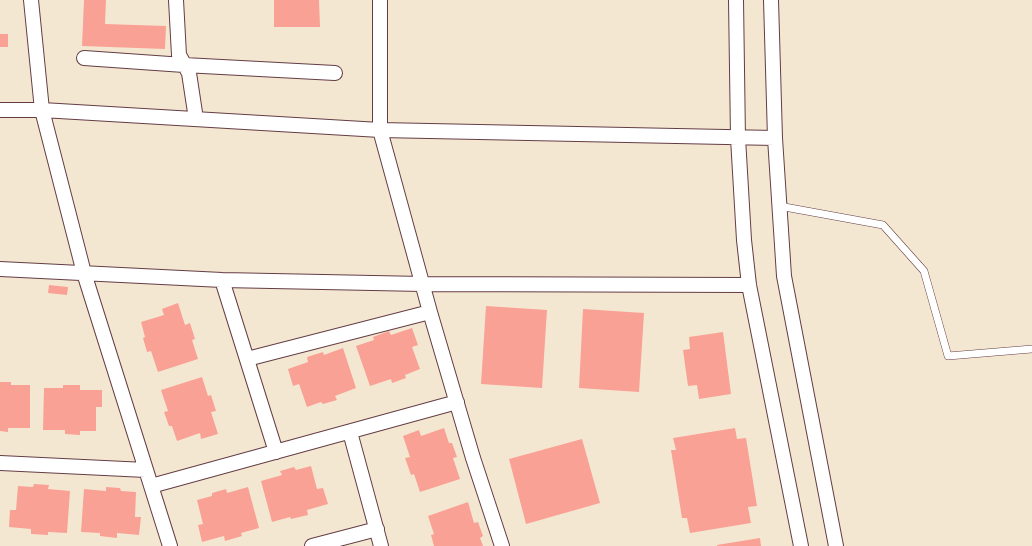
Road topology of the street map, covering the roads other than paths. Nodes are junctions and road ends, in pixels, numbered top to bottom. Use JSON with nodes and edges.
{"nodes":[{"id":1,"x":31,"y":0,"type":"edge"},
{"id":2,"x":176,"y":0,"type":"edge"},
{"id":3,"x":380,"y":0,"type":"edge"},
{"id":4,"x":736,"y":0,"type":"edge"},
{"id":5,"x":770,"y":0,"type":"edge"},
{"id":6,"x":84,"y":58,"type":"dead end"},
{"id":7,"x":184,"y":65,"type":"junction"},
{"id":8,"x":335,"y":73,"type":"dead end"},
{"id":9,"x":0,"y":110,"type":"edge"},
{"id":10,"x":42,"y":110,"type":"junction"},
{"id":11,"x":196,"y":119,"type":"junction"},
{"id":12,"x":380,"y":130,"type":"junction"},
{"id":13,"x":738,"y":138,"type":"junction"},
{"id":14,"x":775,"y":138,"type":"junction"},
{"id":15,"x":779,"y":206,"type":"junction"},
{"id":16,"x":0,"y":269,"type":"edge"},
{"id":17,"x":84,"y":273,"type":"junction"},
{"id":18,"x":222,"y":280,"type":"junction"},
{"id":19,"x":423,"y":284,"type":"junction"},
{"id":20,"x":749,"y":285,"type":"junction"},
{"id":21,"x":430,"y":312,"type":"junction"},
{"id":22,"x":1032,"y":349,"type":"edge"},
{"id":23,"x":247,"y":359,"type":"junction"},
{"id":24,"x":457,"y":402,"type":"junction"},
{"id":25,"x":350,"y":432,"type":"junction"},
{"id":26,"x":276,"y":452,"type":"junction"},
{"id":27,"x":0,"y":463,"type":"edge"},
{"id":28,"x":146,"y":470,"type":"junction"},
{"id":29,"x":151,"y":486,"type":"junction"},
{"id":30,"x":377,"y":529,"type":"junction"},
{"id":31,"x":332,"y":543,"type":"edge"},
{"id":32,"x":170,"y":546,"type":"edge"},
{"id":33,"x":312,"y":546,"type":"edge"},
{"id":34,"x":381,"y":546,"type":"edge"},
{"id":35,"x":502,"y":546,"type":"edge"},
{"id":36,"x":801,"y":546,"type":"edge"},
{"id":37,"x":836,"y":546,"type":"edge"}],
"edges":[{"from":1,"to":10,"type":"street"},
{"from":2,"to":7,"type":"street"},
{"from":3,"to":12,"type":"street"},
{"from":4,"to":13,"type":"street"},
{"from":5,"to":14,"type":"street"},
{"from":6,"to":7,"type":"street"},
{"from":7,"to":8,"type":"street"},
{"from":7,"to":11,"type":"street"},
{"from":9,"to":10,"type":"street"},
{"from":10,"to":11,"type":"street"},
{"from":10,"to":17,"type":"street"},
{"from":11,"to":12,"type":"street"},
{"from":12,"to":13,"type":"street"},
{"from":12,"to":19,"type":"street"},
{"from":13,"to":14,"type":"street"},
{"from":13,"to":20,"type":"street"},
{"from":14,"to":15,"type":"street"},
{"from":15,"to":22,"type":"lane"},
{"from":15,"to":37,"type":"street"},
{"from":16,"to":17,"type":"street"},
{"from":17,"to":18,"type":"street"},
{"from":17,"to":28,"type":"street"},
{"from":18,"to":19,"type":"street"},
{"from":18,"to":23,"type":"street"},
{"from":19,"to":20,"type":"street"},
{"from":19,"to":21,"type":"street"},
{"from":20,"to":36,"type":"street"},
{"from":21,"to":23,"type":"street"},
{"from":21,"to":24,"type":"street"},
{"from":23,"to":26,"type":"street"},
{"from":24,"to":25,"type":"street"},
{"from":24,"to":35,"type":"street"},
{"from":25,"to":26,"type":"street"},
{"from":25,"to":30,"type":"street"},
{"from":26,"to":29,"type":"street"},
{"from":27,"to":28,"type":"street"},
{"from":28,"to":29,"type":"street"},
{"from":29,"to":32,"type":"street"},
{"from":30,"to":31,"type":"street"},
{"from":30,"to":34,"type":"street"},
{"from":31,"to":33,"type":"street"}]}
